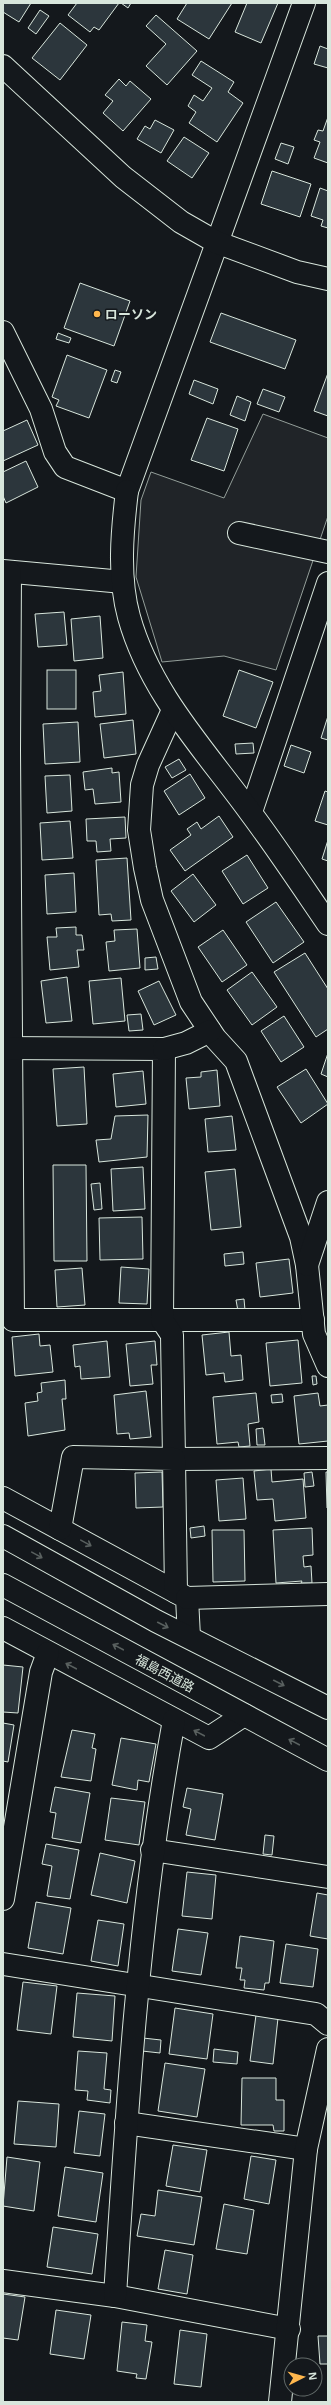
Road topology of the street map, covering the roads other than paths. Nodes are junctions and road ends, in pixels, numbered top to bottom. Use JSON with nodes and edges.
{"nodes":[{"id":1,"x":304,"y":3,"type":"edge"},
{"id":2,"x":5,"y":74,"type":"edge"},
{"id":3,"x":216,"y":242,"type":"junction"},
{"id":4,"x":328,"y":279,"type":"edge"},
{"id":5,"x":3,"y":332,"type":"edge"},
{"id":6,"x":127,"y":491,"type":"junction"},
{"id":7,"x":239,"y":533,"type":"dead end"},
{"id":8,"x":328,"y":552,"type":"edge"},
{"id":9,"x":7,"y":572,"type":"edge"},
{"id":10,"x":123,"y":582,"type":"junction"},
{"id":11,"x":328,"y":583,"type":"edge"},
{"id":12,"x":174,"y":710,"type":"junction"},
{"id":13,"x":6,"y":750,"type":"edge"},
{"id":14,"x":251,"y":812,"type":"junction"},
{"id":15,"x":6,"y":896,"type":"edge"},
{"id":16,"x":328,"y":924,"type":"edge"},
{"id":17,"x":210,"y":1031,"type":"junction"},
{"id":18,"x":7,"y":1048,"type":"edge"},
{"id":19,"x":164,"y":1049,"type":"junction"},
{"id":20,"x":328,"y":1202,"type":"edge"},
{"id":21,"x":307,"y":1265,"type":"junction"},
{"id":22,"x":8,"y":1320,"type":"edge"},
{"id":23,"x":162,"y":1320,"type":"junction"},
{"id":24,"x":313,"y":1320,"type":"junction"},
{"id":25,"x":328,"y":1366,"type":"edge"},
{"id":26,"x":328,"y":1458,"type":"edge"},
{"id":27,"x":174,"y":1459,"type":"junction"},
{"id":28,"x":3,"y":1498,"type":"edge"},
{"id":29,"x":60,"y":1529,"type":"junction"},
{"id":30,"x":3,"y":1536,"type":"edge"},
{"id":31,"x":3,"y":1585,"type":"edge"},
{"id":32,"x":328,"y":1594,"type":"edge"},
{"id":33,"x":182,"y":1595,"type":"junction"},
{"id":34,"x":3,"y":1628,"type":"edge"},
{"id":35,"x":189,"y":1638,"type":"junction"},
{"id":36,"x":48,"y":1653,"type":"junction"},
{"id":37,"x":328,"y":1708,"type":"edge"},
{"id":38,"x":244,"y":1715,"type":"junction"},
{"id":39,"x":174,"y":1720,"type":"junction"},
{"id":40,"x":328,"y":1760,"type":"edge"},
{"id":41,"x":152,"y":1850,"type":"junction"},
{"id":42,"x":328,"y":1877,"type":"edge"},
{"id":43,"x":3,"y":1900,"type":"edge"},
{"id":44,"x":3,"y":1964,"type":"edge"},
{"id":45,"x":136,"y":1985,"type":"junction"},
{"id":46,"x":328,"y":2024,"type":"edge"},
{"id":47,"x":328,"y":2049,"type":"edge"},
{"id":48,"x":126,"y":2123,"type":"junction"},
{"id":49,"x":306,"y":2149,"type":"junction"},
{"id":50,"x":3,"y":2281,"type":"edge"},
{"id":51,"x":115,"y":2296,"type":"junction"},
{"id":52,"x":289,"y":2329,"type":"junction"},
{"id":53,"x":280,"y":2402,"type":"edge"}],
"edges":[{"from":1,"to":3,"type":"main road"},
{"from":2,"to":3,"type":"main road"},
{"from":3,"to":4,"type":"main road"},
{"from":3,"to":6,"type":"main road"},
{"from":5,"to":6,"type":"main road"},
{"from":6,"to":10,"type":"main road"},
{"from":7,"to":8,"type":"main road"},
{"from":9,"to":10,"type":"main road"},
{"from":9,"to":13,"type":"main road"},
{"from":10,"to":12,"type":"main road"},
{"from":11,"to":14,"type":"main road"},
{"from":12,"to":14,"type":"main road"},
{"from":12,"to":17,"type":"main road"},
{"from":13,"to":15,"type":"main road"},
{"from":14,"to":16,"type":"main road"},
{"from":15,"to":18,"type":"main road"},
{"from":17,"to":19,"type":"main road"},
{"from":17,"to":21,"type":"main road"},
{"from":18,"to":19,"type":"main road"},
{"from":18,"to":22,"type":"main road"},
{"from":19,"to":23,"type":"main road"},
{"from":20,"to":21,"type":"main road"},
{"from":21,"to":24,"type":"main road"},
{"from":22,"to":23,"type":"main road"},
{"from":23,"to":24,"type":"main road"},
{"from":23,"to":27,"type":"main road"},
{"from":24,"to":25,"type":"main road"},
{"from":26,"to":27,"type":"main road"},
{"from":27,"to":29,"type":"main road"},
{"from":27,"to":33,"type":"main road"},
{"from":28,"to":29,"type":"main road"},
{"from":29,"to":33,"type":"main road","one_way":true},
{"from":30,"to":35,"type":"main road","one_way":true},
{"from":38,"to":31,"type":"main road","name":"福島西道路","one_way":true},
{"from":32,"to":33,"type":"main road"},
{"from":33,"to":35,"type":"main road"},
{"from":34,"to":36,"type":"main road"},
{"from":35,"to":37,"type":"main road","one_way":true},
{"from":39,"to":36,"type":"main road","one_way":true},
{"from":36,"to":43,"type":"main road"},
{"from":38,"to":39,"type":"main road","one_way":true},
{"from":40,"to":38,"type":"main road","name":"福島西道路","one_way":true},
{"from":39,"to":41,"type":"main road"},
{"from":41,"to":42,"type":"main road"},
{"from":41,"to":45,"type":"main road"},
{"from":44,"to":45,"type":"main road"},
{"from":45,"to":46,"type":"main road"},
{"from":45,"to":48,"type":"main road"},
{"from":47,"to":49,"type":"main road"},
{"from":48,"to":49,"type":"main road"},
{"from":48,"to":51,"type":"main road"},
{"from":49,"to":52,"type":"main road"},
{"from":50,"to":51,"type":"main road"},
{"from":51,"to":52,"type":"main road"},
{"from":52,"to":53,"type":"main road"}]}
